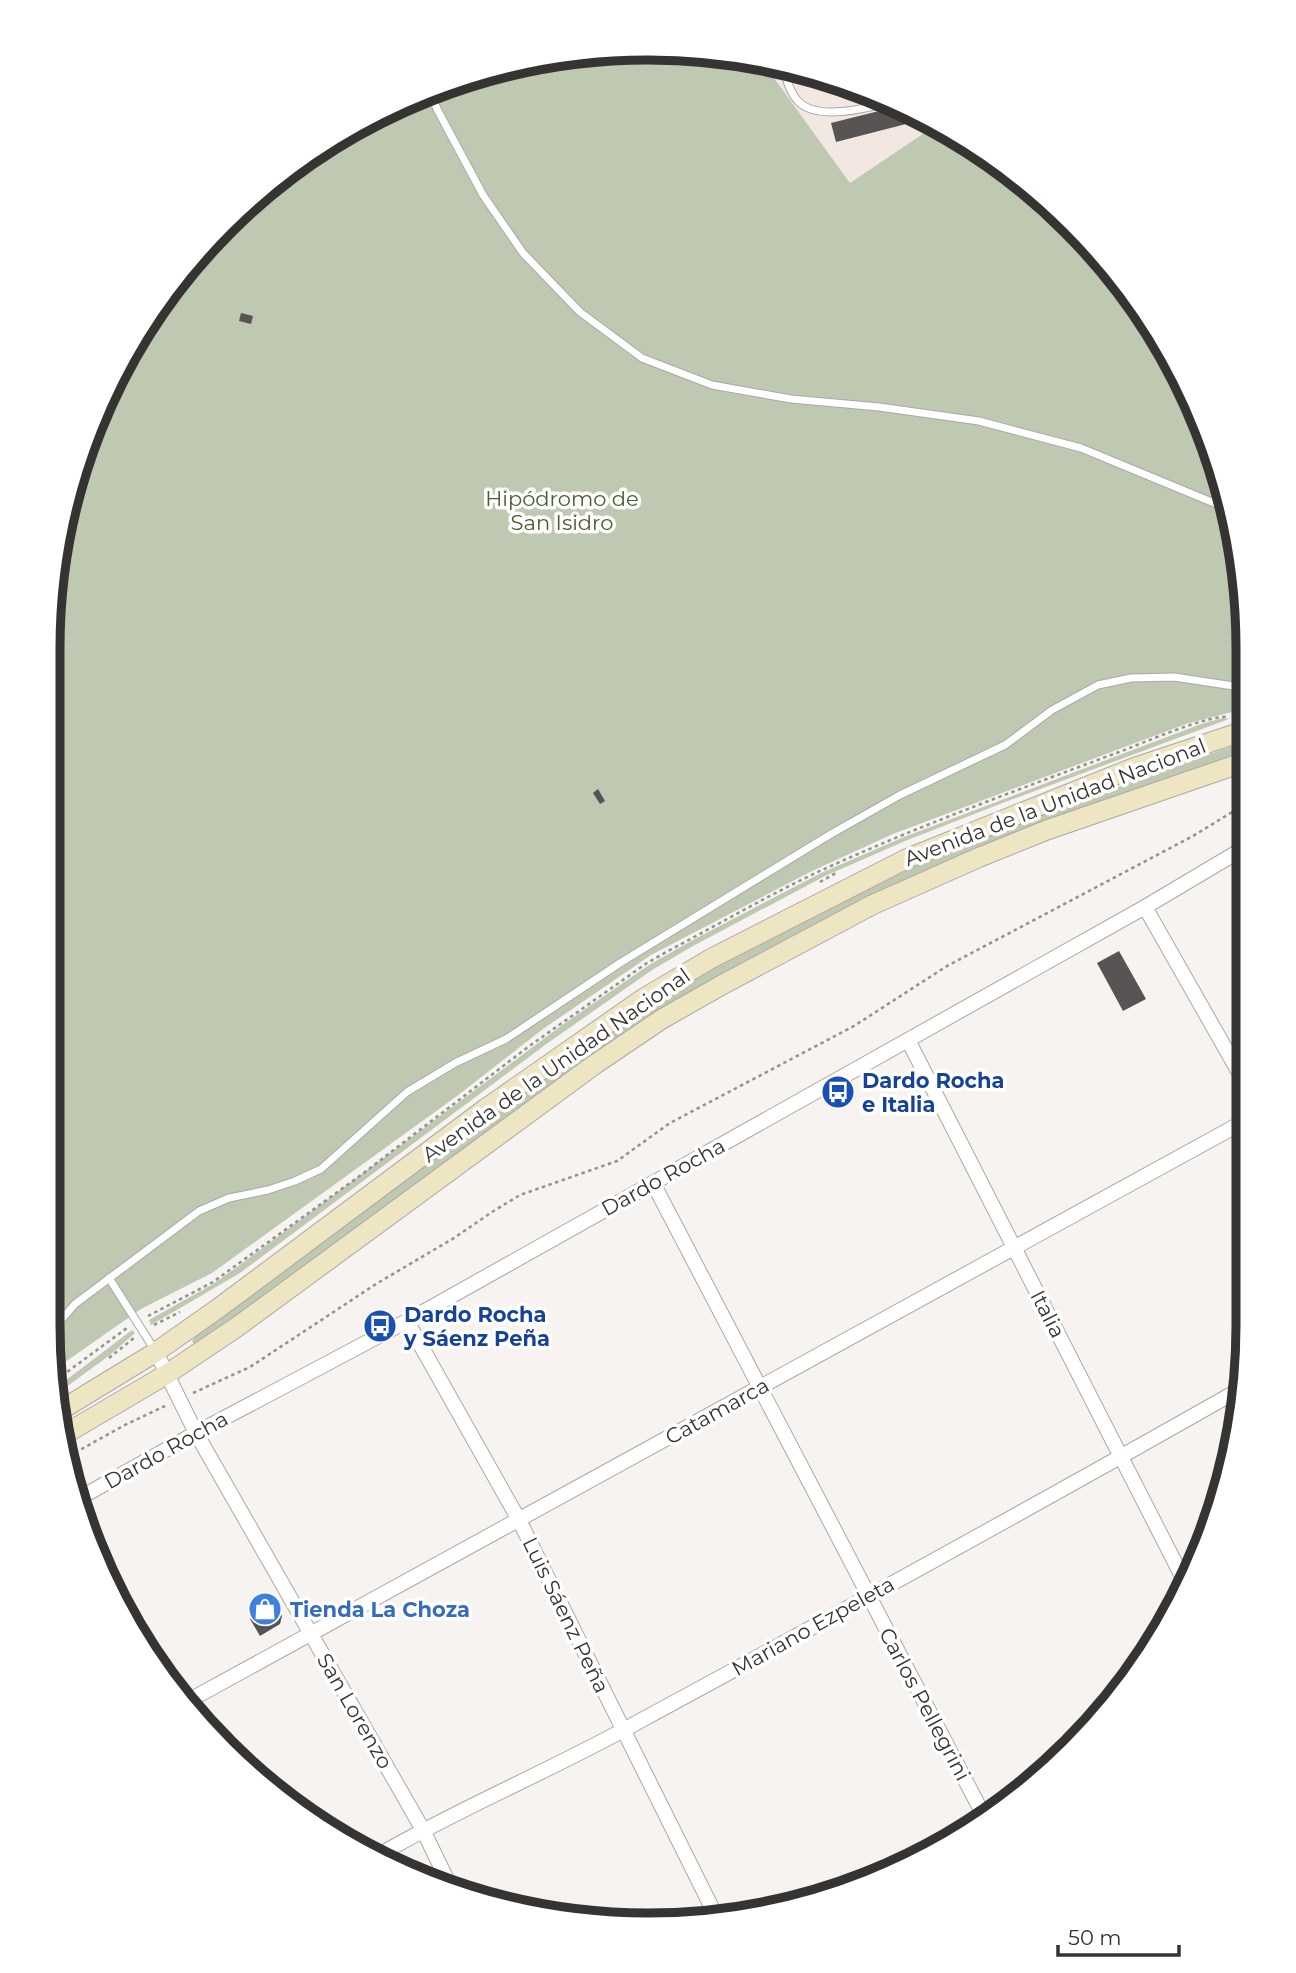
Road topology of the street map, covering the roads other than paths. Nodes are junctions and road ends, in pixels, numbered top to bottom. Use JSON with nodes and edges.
{"nodes":[{"id":1,"x":785,"y":76,"type":"edge"},
{"id":2,"x":434,"y":100,"type":"edge"},
{"id":3,"x":875,"y":105,"type":"edge"},
{"id":4,"x":1218,"y":505,"type":"edge"},
{"id":5,"x":1236,"y":686,"type":"edge"},
{"id":6,"x":1236,"y":734,"type":"edge"},
{"id":7,"x":1236,"y":765,"type":"edge"},
{"id":8,"x":1236,"y":853,"type":"edge"},
{"id":9,"x":1145,"y":907,"type":"junction"},
{"id":10,"x":908,"y":1040,"type":"junction"},
{"id":11,"x":1236,"y":1067,"type":"edge"},
{"id":12,"x":1236,"y":1126,"type":"edge"},
{"id":13,"x":653,"y":1183,"type":"junction"},
{"id":14,"x":1015,"y":1248,"type":"junction"},
{"id":15,"x":110,"y":1278,"type":"junction"},
{"id":16,"x":60,"y":1321,"type":"edge"},
{"id":17,"x":407,"y":1321,"type":"junction"},
{"id":18,"x":156,"y":1352,"type":"junction"},
{"id":19,"x":167,"y":1374,"type":"junction"},
{"id":20,"x":760,"y":1387,"type":"junction"},
{"id":21,"x":1232,"y":1394,"type":"edge"},
{"id":22,"x":66,"y":1407,"type":"edge"},
{"id":23,"x":70,"y":1431,"type":"edge"},
{"id":24,"x":196,"y":1433,"type":"junction"},
{"id":25,"x":1121,"y":1457,"type":"junction"},
{"id":26,"x":85,"y":1495,"type":"edge"},
{"id":27,"x":519,"y":1520,"type":"junction"},
{"id":28,"x":1181,"y":1574,"type":"edge"},
{"id":29,"x":869,"y":1596,"type":"junction"},
{"id":30,"x":311,"y":1633,"type":"junction"},
{"id":31,"x":193,"y":1698,"type":"edge"},
{"id":32,"x":624,"y":1730,"type":"junction"},
{"id":33,"x":981,"y":1810,"type":"edge"},
{"id":34,"x":423,"y":1830,"type":"junction"},
{"id":35,"x":385,"y":1851,"type":"edge"},
{"id":36,"x":447,"y":1878,"type":"edge"},
{"id":37,"x":713,"y":1909,"type":"edge"}],
"edges":[{"from":1,"to":3,"type":"lane"},
{"from":2,"to":4,"type":"lane"},
{"from":5,"to":15,"type":"lane"},
{"from":6,"to":18,"type":"main road","name":"Avenida de la Unidad Nacional"},
{"from":7,"to":19,"type":"main road","name":"Avenida de la Unidad Nacional"},
{"from":8,"to":9,"type":"street","name":"Dardo Rocha"},
{"from":9,"to":10,"type":"street","name":"Dardo Rocha"},
{"from":9,"to":11,"type":"street"},
{"from":10,"to":13,"type":"street","name":"Dardo Rocha"},
{"from":10,"to":14,"type":"street","name":"Italia"},
{"from":12,"to":14,"type":"street","name":"Catamarca"},
{"from":13,"to":17,"type":"street","name":"Dardo Rocha"},
{"from":13,"to":20,"type":"street","name":"Carlos Pellegrini"},
{"from":14,"to":20,"type":"street","name":"Catamarca"},
{"from":14,"to":25,"type":"street","name":"Italia"},
{"from":15,"to":16,"type":"lane"},
{"from":15,"to":18,"type":"lane"},
{"from":17,"to":24,"type":"street","name":"Dardo Rocha"},
{"from":17,"to":27,"type":"street","name":"Luis Sáenz Peña"},
{"from":18,"to":19,"type":"street","name":"San Lorenzo"},
{"from":18,"to":22,"type":"main road","name":"Avenida de la Unidad Nacional"},
{"from":19,"to":23,"type":"main road","name":"Avenida de la Unidad Nacional"},
{"from":19,"to":24,"type":"street","name":"San Lorenzo"},
{"from":20,"to":27,"type":"street","name":"Catamarca"},
{"from":20,"to":29,"type":"street","name":"Carlos Pellegrini"},
{"from":21,"to":25,"type":"street","name":"Mariano Ezpeleta"},
{"from":24,"to":26,"type":"street","name":"Dardo Rocha"},
{"from":24,"to":30,"type":"street","name":"San Lorenzo"},
{"from":25,"to":28,"type":"street","name":"Italia"},
{"from":25,"to":29,"type":"street","name":"Mariano Ezpeleta"},
{"from":27,"to":30,"type":"street","name":"Catamarca"},
{"from":27,"to":32,"type":"street","name":"Luis Sáenz Peña"},
{"from":29,"to":32,"type":"street","name":"Mariano Ezpeleta"},
{"from":29,"to":33,"type":"street","name":"Carlos Pellegrini"},
{"from":30,"to":31,"type":"street","name":"Catamarca"},
{"from":30,"to":34,"type":"street","name":"San Lorenzo"},
{"from":32,"to":34,"type":"street","name":"Mariano Ezpeleta"},
{"from":32,"to":37,"type":"street","name":"Luis Sáenz Peña"},
{"from":34,"to":35,"type":"street","name":"Mariano Ezpeleta"},
{"from":34,"to":36,"type":"street","name":"San Lorenzo"}]}
